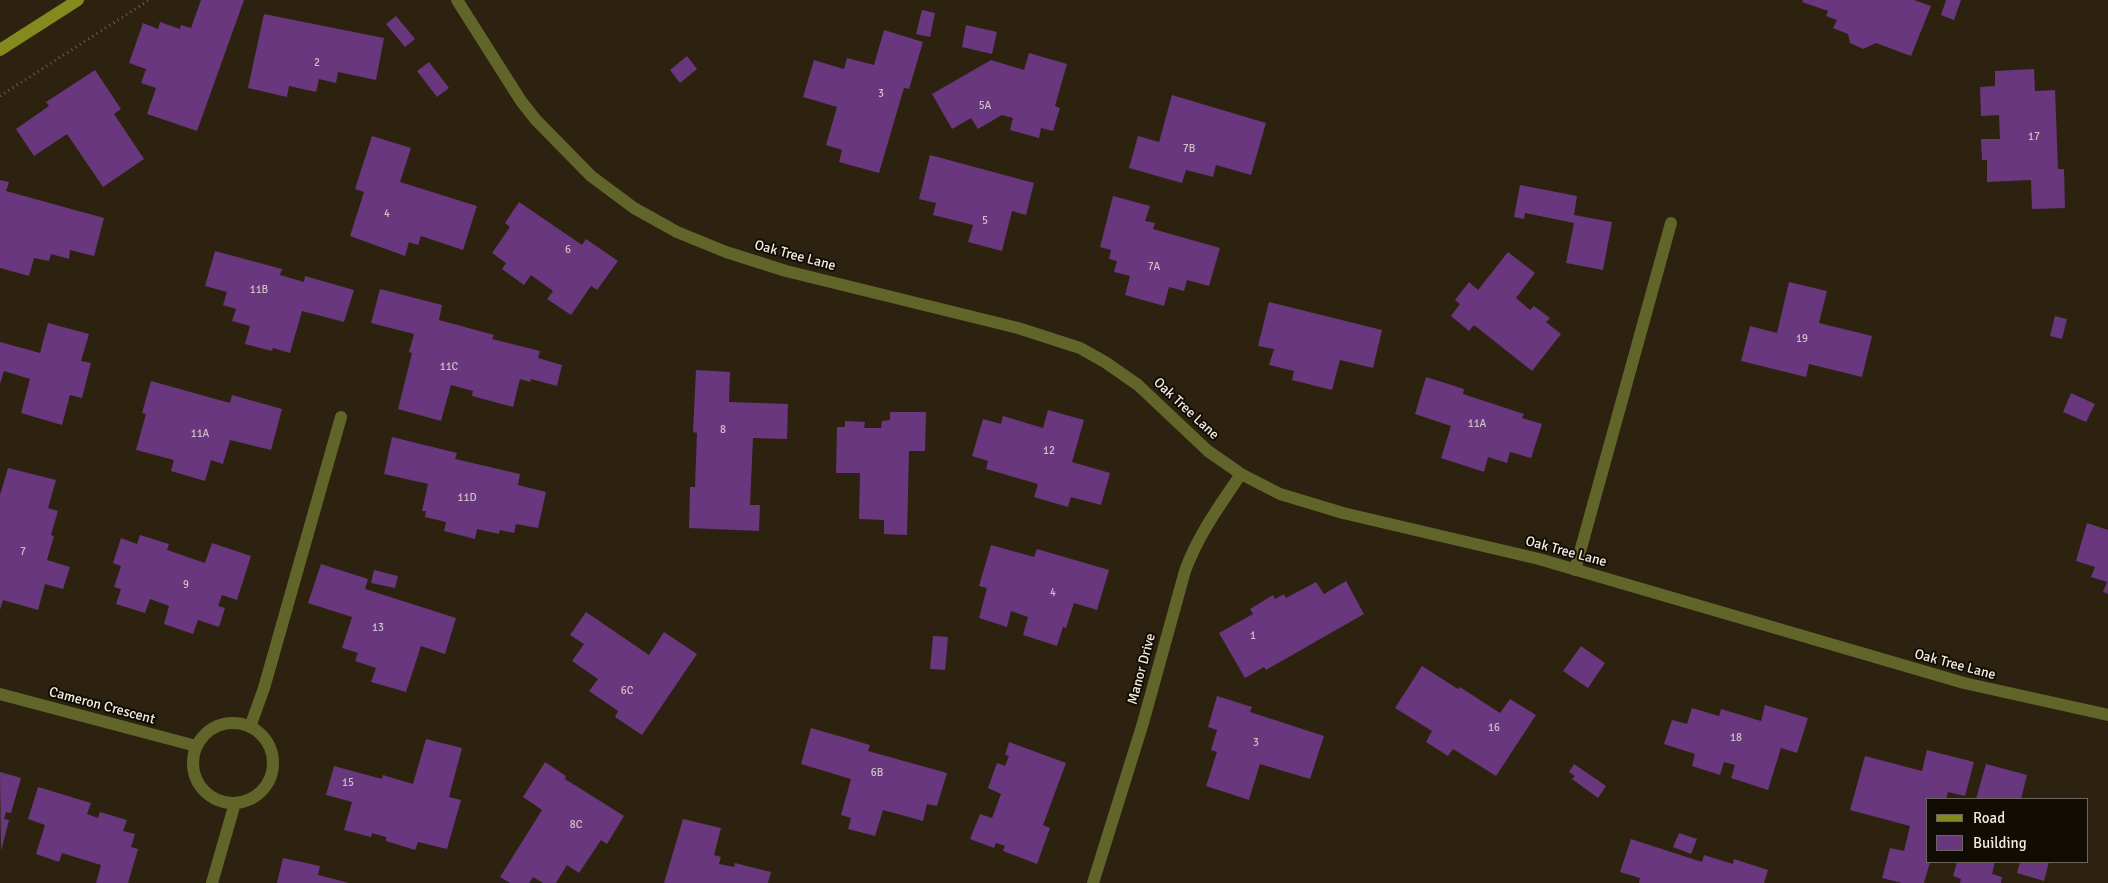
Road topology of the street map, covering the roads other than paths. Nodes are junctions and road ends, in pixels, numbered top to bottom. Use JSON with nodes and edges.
{"nodes":[{"id":1,"x":78,"y":0,"type":"edge"},
{"id":2,"x":457,"y":0,"type":"edge"},
{"id":3,"x":0,"y":50,"type":"edge"},
{"id":4,"x":1671,"y":223,"type":"dead end"},
{"id":5,"x":341,"y":417,"type":"dead end"},
{"id":6,"x":1242,"y":474,"type":"junction"},
{"id":7,"x":1576,"y":570,"type":"junction"},
{"id":8,"x":0,"y":694,"type":"edge"},
{"id":9,"x":2108,"y":715,"type":"edge"},
{"id":10,"x":250,"y":727,"type":"junction"},
{"id":11,"x":196,"y":746,"type":"junction"},
{"id":12,"x":235,"y":803,"type":"junction"},
{"id":13,"x":212,"y":883,"type":"edge"},
{"id":14,"x":1093,"y":883,"type":"edge"}],
"edges":[{"from":1,"to":3,"type":"main road"},
{"from":2,"to":6,"type":"street","name":"Oak Tree Lane"},
{"from":4,"to":7,"type":"street"},
{"from":5,"to":10,"type":"street"},
{"from":6,"to":7,"type":"street","name":"Oak Tree Lane"},
{"from":6,"to":14,"type":"street","name":"Manor Drive"},
{"from":7,"to":9,"type":"street","name":"Oak Tree Lane"},
{"from":8,"to":11,"type":"street","name":"Cameron Crescent"},
{"from":10,"to":11,"type":"street"},
{"from":10,"to":12,"type":"street"},
{"from":11,"to":12,"type":"street"},
{"from":12,"to":13,"type":"street"}]}
